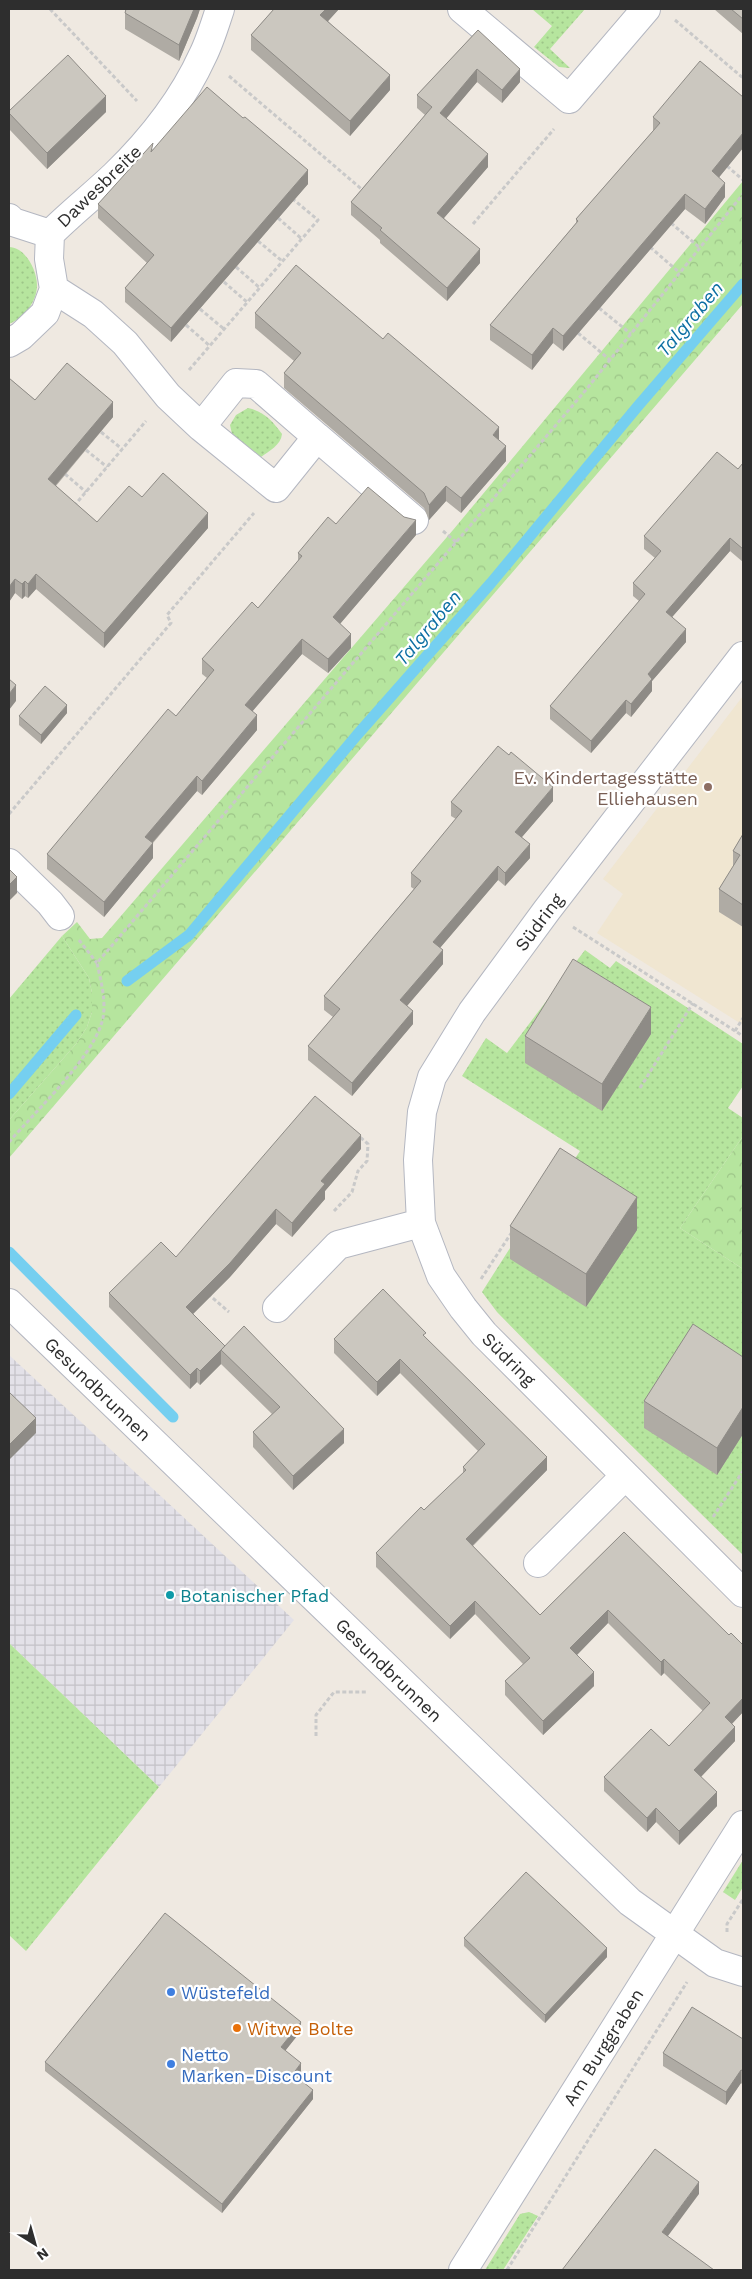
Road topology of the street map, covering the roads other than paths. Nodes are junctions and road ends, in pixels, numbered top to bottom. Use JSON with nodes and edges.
{"nodes":[{"id":1,"x":220,"y":9,"type":"edge"},
{"id":2,"x":462,"y":9,"type":"edge"},
{"id":3,"x":646,"y":9,"type":"edge"},
{"id":4,"x":9,"y":218,"type":"edge"},
{"id":5,"x":50,"y":234,"type":"junction"},
{"id":6,"x":54,"y":289,"type":"junction"},
{"id":7,"x":9,"y":343,"type":"edge"},
{"id":8,"x":201,"y":427,"type":"junction"},
{"id":9,"x":317,"y":437,"type":"junction"},
{"id":10,"x":414,"y":520,"type":"edge"},
{"id":11,"x":743,"y":656,"type":"edge"},
{"id":12,"x":9,"y":863,"type":"edge"},
{"id":13,"x":60,"y":916,"type":"dead end"},
{"id":14,"x":421,"y":1223,"type":"junction"},
{"id":15,"x":9,"y":1304,"type":"edge"},
{"id":16,"x":277,"y":1308,"type":"dead end"},
{"id":17,"x":625,"y":1476,"type":"junction"},
{"id":18,"x":538,"y":1563,"type":"dead end"},
{"id":19,"x":743,"y":1593,"type":"edge"},
{"id":20,"x":743,"y":1825,"type":"edge"},
{"id":21,"x":673,"y":1935,"type":"junction"},
{"id":22,"x":743,"y":1972,"type":"edge"},
{"id":23,"x":464,"y":2270,"type":"edge"}],
"edges":[{"from":1,"to":5,"type":"street","name":"Dawesbreite"},
{"from":2,"to":3,"type":"street"},
{"from":4,"to":5,"type":"street"},
{"from":5,"to":6,"type":"street","name":"Dawesbreite"},
{"from":6,"to":7,"type":"street"},
{"from":6,"to":8,"type":"street"},
{"from":8,"to":9,"type":"street"},
{"from":8,"to":9,"type":"street"},
{"from":9,"to":10,"type":"street"},
{"from":11,"to":14,"type":"street","name":"Südring"},
{"from":12,"to":13,"type":"street"},
{"from":14,"to":16,"type":"street"},
{"from":14,"to":17,"type":"street","name":"Südring"},
{"from":15,"to":21,"type":"street","name":"Gesundbrunnen"},
{"from":17,"to":18,"type":"street"},
{"from":17,"to":19,"type":"street","name":"Südring"},
{"from":20,"to":21,"type":"street","name":"Am Burggraben"},
{"from":21,"to":22,"type":"street","name":"Gesundbrunnen"},
{"from":21,"to":23,"type":"street","name":"Am Burggraben"}]}
